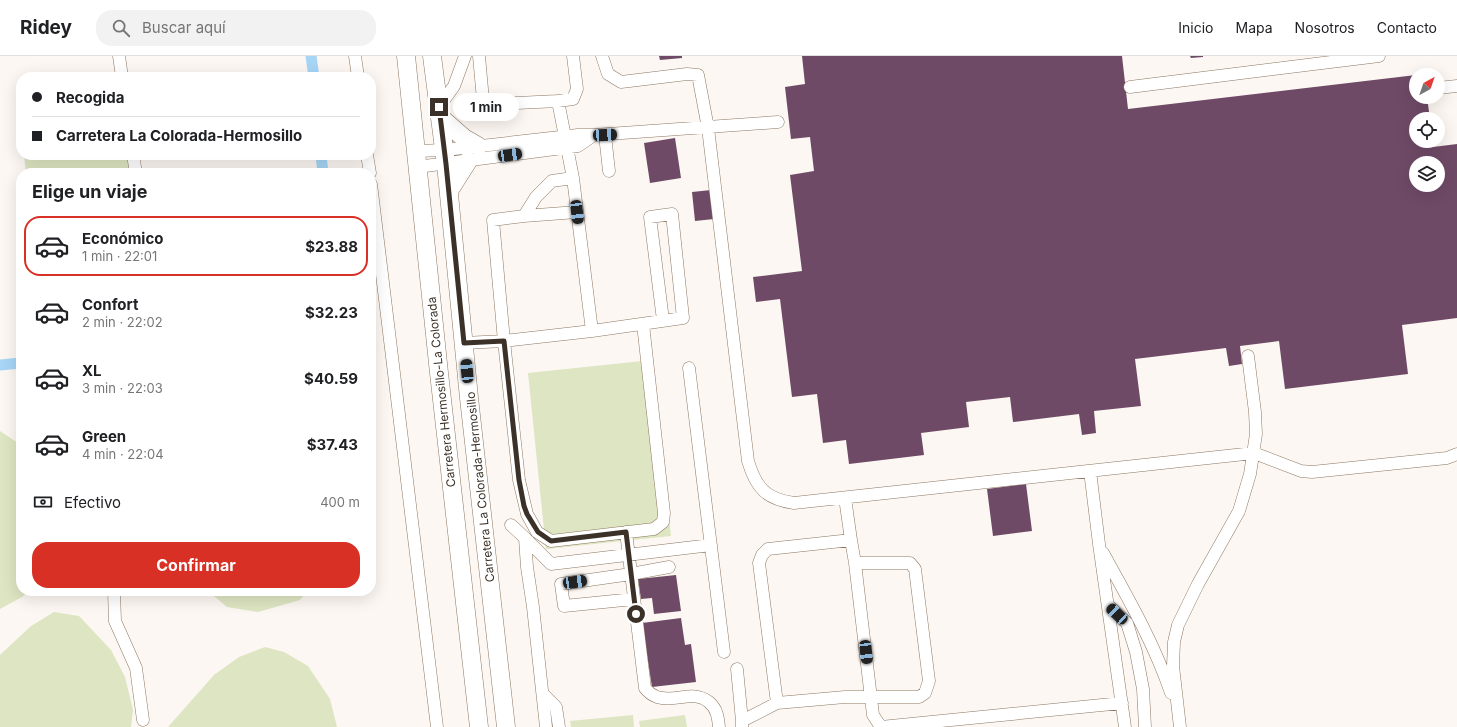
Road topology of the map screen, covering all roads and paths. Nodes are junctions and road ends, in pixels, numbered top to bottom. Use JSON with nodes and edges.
{"nodes":[{"id":1,"x":119,"y":56,"type":"edge"},
{"id":2,"x":355,"y":56,"type":"edge"},
{"id":3,"x":406,"y":56,"type":"edge"},
{"id":4,"x":432,"y":56,"type":"edge"},
{"id":5,"x":465,"y":56,"type":"edge"},
{"id":6,"x":479,"y":56,"type":"edge"},
{"id":7,"x":573,"y":56,"type":"edge"},
{"id":8,"x":602,"y":56,"type":"edge"},
{"id":9,"x":1379,"y":56,"type":"edge"},
{"id":10,"x":121,"y":72,"type":"edge"},
{"id":11,"x":357,"y":72,"type":"edge"},
{"id":12,"x":1457,"y":86,"type":"edge"},
{"id":13,"x":1130,"y":87,"type":"dead end"},
{"id":14,"x":1445,"y":87,"type":"edge"},
{"id":15,"x":558,"y":101,"type":"junction"},
{"id":16,"x":440,"y":112,"type":"junction"},
{"id":17,"x":778,"y":122,"type":"dead end"},
{"id":18,"x":708,"y":128,"type":"junction"},
{"id":19,"x":600,"y":135,"type":"junction"},
{"id":20,"x":565,"y":142,"type":"junction"},
{"id":21,"x":478,"y":146,"type":"junction"},
{"id":22,"x":446,"y":157,"type":"junction"},
{"id":23,"x":416,"y":159,"type":"junction"},
{"id":24,"x":468,"y":161,"type":"junction"},
{"id":25,"x":609,"y":171,"type":"dead end"},
{"id":26,"x":573,"y":178,"type":"junction"},
{"id":27,"x":449,"y":191,"type":"junction"},
{"id":28,"x":577,"y":212,"type":"junction"},
{"id":29,"x":524,"y":216,"type":"junction"},
{"id":30,"x":376,"y":225,"type":"edge"},
{"id":31,"x":664,"y":320,"type":"junction"},
{"id":32,"x":643,"y":324,"type":"junction"},
{"id":33,"x":592,"y":331,"type":"junction"},
{"id":34,"x":504,"y":341,"type":"junction"},
{"id":35,"x":464,"y":343,"type":"junction"},
{"id":36,"x":1248,"y":356,"type":"dead end"},
{"id":37,"x":689,"y":368,"type":"dead end"},
{"id":38,"x":1254,"y":453,"type":"junction"},
{"id":39,"x":1457,"y":454,"type":"edge"},
{"id":40,"x":1090,"y":471,"type":"junction"},
{"id":41,"x":845,"y":498,"type":"junction"},
{"id":42,"x":511,"y":525,"type":"dead end"},
{"id":43,"x":626,"y":532,"type":"junction"},
{"id":44,"x":525,"y":538,"type":"junction"},
{"id":45,"x":851,"y":540,"type":"junction"},
{"id":46,"x":1099,"y":544,"type":"junction"},
{"id":47,"x":711,"y":545,"type":"junction"},
{"id":48,"x":629,"y":556,"type":"junction"},
{"id":49,"x":855,"y":563,"type":"junction"},
{"id":50,"x":669,"y":567,"type":"dead end"},
{"id":51,"x":631,"y":574,"type":"junction"},
{"id":52,"x":114,"y":596,"type":"edge"},
{"id":53,"x":634,"y":599,"type":"junction"},
{"id":54,"x":1108,"y":605,"type":"junction"},
{"id":55,"x":724,"y":652,"type":"dead end"},
{"id":56,"x":736,"y":668,"type":"dead end"},
{"id":57,"x":543,"y":694,"type":"junction"},
{"id":58,"x":872,"y":696,"type":"junction"},
{"id":59,"x":777,"y":703,"type":"junction"},
{"id":60,"x":1122,"y":708,"type":"junction"},
{"id":61,"x":1178,"y":714,"type":"junction"},
{"id":62,"x":143,"y":720,"type":"dead end"},
{"id":63,"x":742,"y":724,"type":"edge"},
{"id":64,"x":437,"y":727,"type":"edge"},
{"id":65,"x":479,"y":727,"type":"edge"},
{"id":66,"x":506,"y":727,"type":"edge"},
{"id":67,"x":546,"y":727,"type":"edge"},
{"id":68,"x":558,"y":727,"type":"edge"},
{"id":69,"x":720,"y":727,"type":"edge"},
{"id":70,"x":1121,"y":727,"type":"edge"},
{"id":71,"x":1125,"y":727,"type":"edge"},
{"id":72,"x":1145,"y":727,"type":"edge"},
{"id":73,"x":1180,"y":727,"type":"edge"}],
"edges":[{"from":1,"to":10,"type":"lane"},
{"from":2,"to":11,"type":"lane"},
{"from":3,"to":23,"type":"highway","name":"Carretera Hermosillo-La Colorada"},
{"from":4,"to":16,"type":"highway","name":"Carretera La Colorada-Hermosillo"},
{"from":5,"to":16,"type":"lane"},
{"from":6,"to":15,"type":"lane"},
{"from":7,"to":15,"type":"lane"},
{"from":8,"to":18,"type":"lane"},
{"from":9,"to":13,"type":"lane"},
{"from":12,"to":14,"type":"lane"},
{"from":15,"to":20,"type":"lane"},
{"from":16,"to":21,"type":"highway"},
{"from":16,"to":22,"type":"highway","name":"Carretera La Colorada-Hermosillo"},
{"from":17,"to":18,"type":"lane"},
{"from":18,"to":19,"type":"lane"},
{"from":18,"to":41,"type":"lane"},
{"from":19,"to":20,"type":"lane"},
{"from":19,"to":25,"type":"lane"},
{"from":20,"to":21,"type":"lane"},
{"from":20,"to":24,"type":"lane"},
{"from":20,"to":26,"type":"lane"},
{"from":21,"to":22,"type":"lane"},
{"from":22,"to":23,"type":"lane"},
{"from":22,"to":23,"type":"lane"},
{"from":22,"to":24,"type":"lane"},
{"from":22,"to":27,"type":"highway","name":"Carretera La Colorada-Hermosillo"},
{"from":23,"to":65,"type":"highway","name":"Carretera Hermosillo-La Colorada"},
{"from":24,"to":27,"type":"highway"},
{"from":26,"to":28,"type":"lane"},
{"from":26,"to":29,"type":"lane"},
{"from":27,"to":35,"type":"highway","name":"Carretera La Colorada-Hermosillo"},
{"from":28,"to":29,"type":"lane"},
{"from":28,"to":33,"type":"lane"},
{"from":29,"to":34,"type":"lane"},
{"from":30,"to":64,"type":"lane"},
{"from":31,"to":31,"type":"lane"},
{"from":31,"to":32,"type":"lane"},
{"from":32,"to":33,"type":"lane"},
{"from":32,"to":43,"type":"lane"},
{"from":33,"to":34,"type":"lane"},
{"from":34,"to":35,"type":"lane"},
{"from":34,"to":43,"type":"lane"},
{"from":35,"to":66,"type":"highway","name":"Carretera La Colorada-Hermosillo"},
{"from":36,"to":38,"type":"lane"},
{"from":37,"to":47,"type":"lane"},
{"from":38,"to":39,"type":"lane"},
{"from":38,"to":40,"type":"lane"},
{"from":38,"to":61,"type":"lane"},
{"from":40,"to":41,"type":"lane"},
{"from":40,"to":46,"type":"lane"},
{"from":41,"to":45,"type":"lane"},
{"from":42,"to":44,"type":"lane"},
{"from":43,"to":48,"type":"lane"},
{"from":44,"to":48,"type":"lane"},
{"from":44,"to":57,"type":"lane"},
{"from":45,"to":49,"type":"lane"},
{"from":45,"to":59,"type":"lane"},
{"from":46,"to":54,"type":"lane"},
{"from":46,"to":61,"type":"lane"},
{"from":47,"to":48,"type":"lane"},
{"from":47,"to":55,"type":"lane"},
{"from":48,"to":51,"type":"lane"},
{"from":49,"to":58,"type":"lane"},
{"from":49,"to":58,"type":"lane"},
{"from":50,"to":51,"type":"lane"},
{"from":51,"to":53,"type":"lane"},
{"from":51,"to":53,"type":"lane"},
{"from":52,"to":62,"type":"lane"},
{"from":53,"to":69,"type":"lane"},
{"from":54,"to":60,"type":"lane"},
{"from":54,"to":72,"type":"lane"},
{"from":56,"to":63,"type":"lane"},
{"from":57,"to":67,"type":"lane"},
{"from":57,"to":68,"type":"lane"},
{"from":58,"to":59,"type":"lane"},
{"from":58,"to":60,"type":"lane"},
{"from":59,"to":63,"type":"lane"},
{"from":60,"to":70,"type":"lane"},
{"from":60,"to":71,"type":"lane"},
{"from":61,"to":73,"type":"lane"}]}
